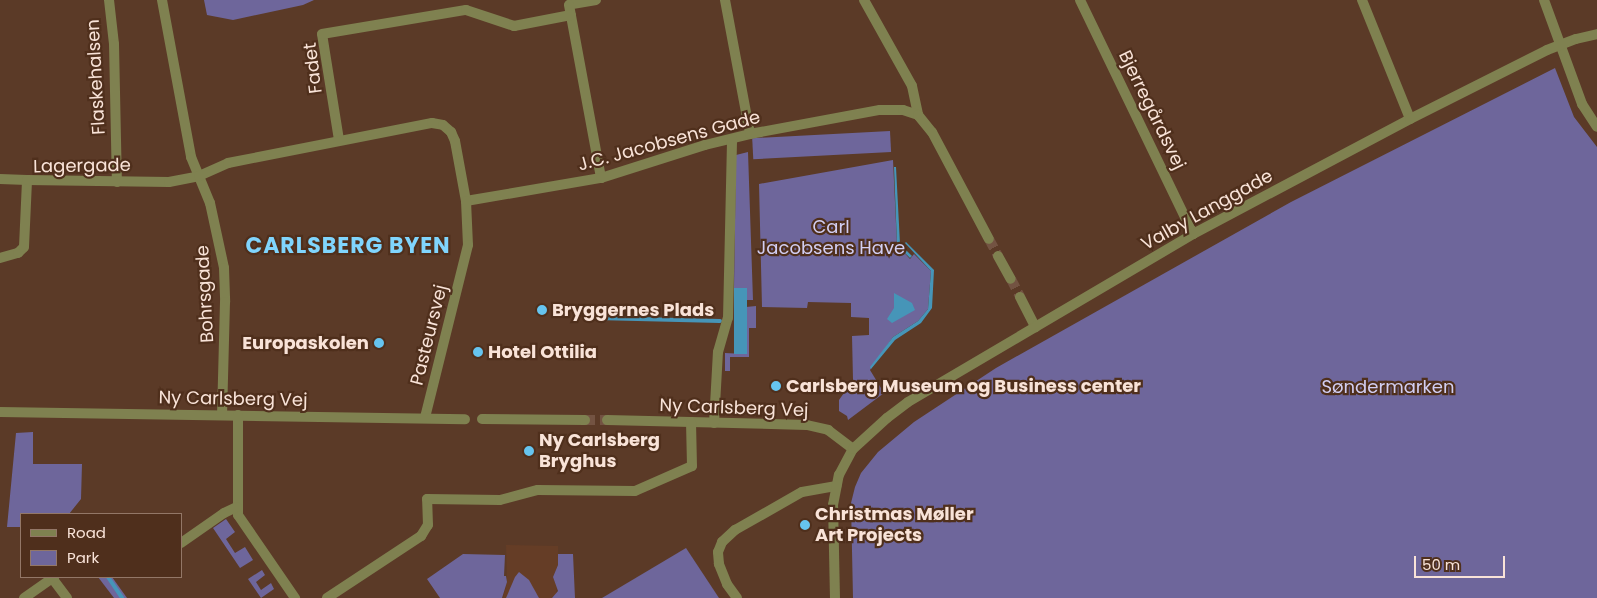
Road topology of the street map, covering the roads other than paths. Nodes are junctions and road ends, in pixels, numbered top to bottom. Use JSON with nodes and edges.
{"nodes":[{"id":1,"x":109,"y":0,"type":"edge"},
{"id":2,"x":162,"y":0,"type":"edge"},
{"id":3,"x":596,"y":0,"type":"edge"},
{"id":4,"x":726,"y":0,"type":"edge"},
{"id":5,"x":864,"y":0,"type":"edge"},
{"id":6,"x":1080,"y":0,"type":"edge"},
{"id":7,"x":1362,"y":0,"type":"edge"},
{"id":8,"x":1544,"y":0,"type":"edge"},
{"id":9,"x":570,"y":10,"type":"junction"},
{"id":10,"x":1597,"y":34,"type":"edge"},
{"id":11,"x":1561,"y":45,"type":"junction"},
{"id":12,"x":918,"y":115,"type":"junction"},
{"id":13,"x":1410,"y":119,"type":"junction"},
{"id":14,"x":1597,"y":127,"type":"edge"},
{"id":15,"x":750,"y":134,"type":"junction"},
{"id":16,"x":732,"y":139,"type":"junction"},
{"id":17,"x":340,"y":140,"type":"junction"},
{"id":18,"x":199,"y":176,"type":"junction"},
{"id":19,"x":601,"y":178,"type":"junction"},
{"id":20,"x":0,"y":179,"type":"edge"},
{"id":21,"x":26,"y":180,"type":"junction"},
{"id":22,"x":117,"y":182,"type":"junction"},
{"id":23,"x":466,"y":201,"type":"junction"},
{"id":24,"x":1194,"y":234,"type":"junction"},
{"id":25,"x":989,"y":238,"type":"tunnel mouth"},
{"id":26,"x":998,"y":256,"type":"tunnel mouth"},
{"id":27,"x":0,"y":258,"type":"edge"},
{"id":28,"x":1011,"y":279,"type":"tunnel mouth"},
{"id":29,"x":1020,"y":297,"type":"tunnel mouth"},
{"id":30,"x":1036,"y":327,"type":"junction"},
{"id":31,"x":0,"y":412,"type":"edge"},
{"id":32,"x":222,"y":414,"type":"junction"},
{"id":33,"x":238,"y":415,"type":"junction"},
{"id":34,"x":426,"y":418,"type":"junction"},
{"id":35,"x":465,"y":419,"type":"dead end"},
{"id":36,"x":482,"y":419,"type":"dead end"},
{"id":37,"x":584,"y":420,"type":"tunnel mouth"},
{"id":38,"x":607,"y":420,"type":"tunnel mouth"},
{"id":39,"x":692,"y":422,"type":"junction"},
{"id":40,"x":714,"y":423,"type":"junction"},
{"id":41,"x":853,"y":449,"type":"junction"},
{"id":42,"x":836,"y":486,"type":"junction"},
{"id":43,"x":237,"y":507,"type":"junction"},
{"id":44,"x":182,"y":542,"type":"edge"},
{"id":45,"x":52,"y":578,"type":"edge"},
{"id":46,"x":54,"y":578,"type":"edge"},
{"id":47,"x":24,"y":598,"type":"edge"},
{"id":48,"x":67,"y":598,"type":"edge"},
{"id":49,"x":295,"y":598,"type":"edge"},
{"id":50,"x":327,"y":598,"type":"edge"},
{"id":51,"x":737,"y":598,"type":"edge"},
{"id":52,"x":835,"y":598,"type":"edge"}],
"edges":[{"from":1,"to":22,"type":"street","name":"Flaskehalsen"},
{"from":2,"to":18,"type":"street","name":"Bohrsgade"},
{"from":3,"to":9,"type":"street","name":"Fadet"},
{"from":4,"to":15,"type":"street"},
{"from":5,"to":12,"type":"street"},
{"from":6,"to":24,"type":"street","name":"Bjerregårdsvej"},
{"from":7,"to":13,"type":"street"},
{"from":8,"to":11,"type":"street"},
{"from":9,"to":17,"type":"street","name":"Fadet"},
{"from":9,"to":19,"type":"street"},
{"from":10,"to":11,"type":"street","name":"Valby Langgade"},
{"from":11,"to":13,"type":"street","name":"Valby Langgade"},
{"from":11,"to":14,"type":"street"},
{"from":12,"to":15,"type":"street","name":"J.C. Jacobsens Gade"},
{"from":12,"to":25,"type":"street"},
{"from":13,"to":24,"type":"street","name":"Valby Langgade"},
{"from":15,"to":16,"type":"street","name":"J.C. Jacobsens Gade"},
{"from":16,"to":19,"type":"street","name":"J.C. Jacobsens Gade"},
{"from":16,"to":40,"type":"street"},
{"from":17,"to":18,"type":"street","name":"Lagergade"},
{"from":17,"to":23,"type":"street","name":"Pasteursvej"},
{"from":18,"to":22,"type":"street","name":"Lagergade"},
{"from":18,"to":32,"type":"street","name":"Bohrsgade"},
{"from":19,"to":23,"type":"street","name":"J.C. Jacobsens Gade"},
{"from":20,"to":21,"type":"street"},
{"from":21,"to":22,"type":"street","name":"Lagergade"},
{"from":21,"to":27,"type":"street","name":"Lagergade"},
{"from":23,"to":34,"type":"street","name":"Pasteursvej"},
{"from":24,"to":30,"type":"street","name":"Valby Langgade"},
{"from":26,"to":28,"type":"street"},
{"from":29,"to":30,"type":"street"},
{"from":30,"to":41,"type":"street","name":"Valby Langgade"},
{"from":31,"to":32,"type":"street","name":"Ny Carlsberg Vej"},
{"from":32,"to":33,"type":"street","name":"Ny Carlsberg Vej"},
{"from":33,"to":34,"type":"street","name":"Ny Carlsberg Vej"},
{"from":33,"to":43,"type":"street"},
{"from":34,"to":35,"type":"street","name":"Ny Carlsberg Vej"},
{"from":36,"to":37,"type":"street"},
{"from":38,"to":39,"type":"street","name":"Ny Carlsberg Vej"},
{"from":39,"to":40,"type":"street","name":"Ny Carlsberg Vej"},
{"from":39,"to":50,"type":"street"},
{"from":40,"to":41,"type":"street","name":"Ny Carlsberg Vej"},
{"from":41,"to":42,"type":"street","name":"Valby Langgade"},
{"from":42,"to":51,"type":"street"},
{"from":42,"to":52,"type":"street","name":"Valby Langgade"},
{"from":43,"to":44,"type":"street"},
{"from":43,"to":49,"type":"street"},
{"from":45,"to":47,"type":"street"},
{"from":46,"to":48,"type":"street"}]}
